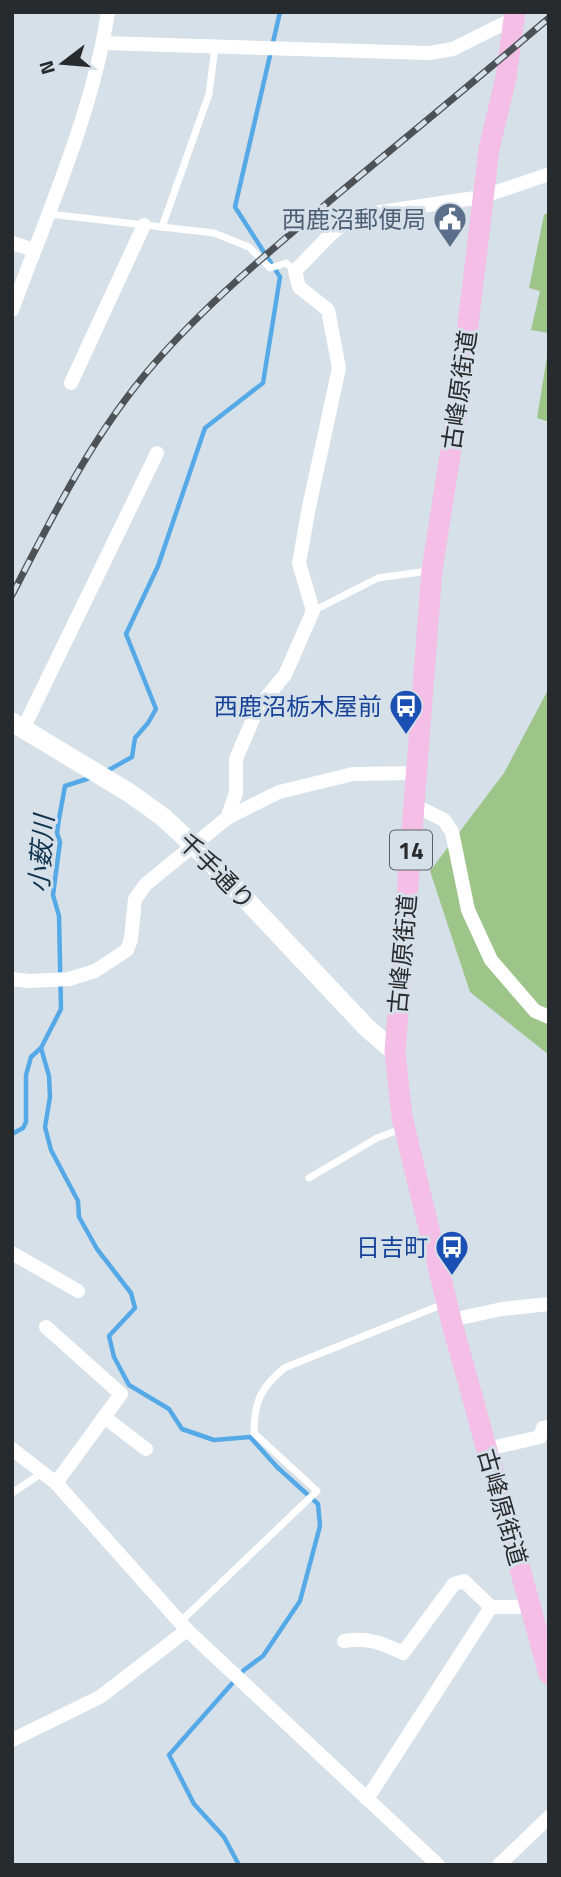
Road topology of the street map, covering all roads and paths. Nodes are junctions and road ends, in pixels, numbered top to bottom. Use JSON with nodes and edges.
{"nodes":[{"id":1,"x":108,"y":12,"type":"edge"},
{"id":2,"x":515,"y":15,"type":"edge"},
{"id":3,"x":103,"y":43,"type":"junction"},
{"id":4,"x":215,"y":47,"type":"junction"},
{"id":5,"x":549,"y":174,"type":"edge"},
{"id":6,"x":482,"y":197,"type":"junction"},
{"id":7,"x":47,"y":214,"type":"junction"},
{"id":8,"x":144,"y":225,"type":"junction"},
{"id":9,"x":162,"y":227,"type":"junction"},
{"id":10,"x":12,"y":243,"type":"edge"},
{"id":11,"x":34,"y":250,"type":"junction"},
{"id":12,"x":295,"y":271,"type":"junction"},
{"id":13,"x":12,"y":310,"type":"edge"},
{"id":14,"x":71,"y":383,"type":"dead end"},
{"id":15,"x":157,"y":453,"type":"dead end"},
{"id":16,"x":432,"y":570,"type":"junction"},
{"id":17,"x":313,"y":611,"type":"junction"},
{"id":18,"x":18,"y":725,"type":"edge"},
{"id":19,"x":417,"y":773,"type":"junction"},
{"id":20,"x":414,"y":805,"type":"junction"},
{"id":21,"x":227,"y":818,"type":"junction"},
{"id":22,"x":192,"y":845,"type":"junction"},
{"id":23,"x":12,"y":979,"type":"edge"},
{"id":24,"x":549,"y":1017,"type":"edge"},
{"id":25,"x":395,"y":1052,"type":"junction"},
{"id":26,"x":404,"y":1127,"type":"junction"},
{"id":27,"x":309,"y":1178,"type":"dead end"},
{"id":28,"x":12,"y":1253,"type":"edge"},
{"id":29,"x":78,"y":1291,"type":"dead end"},
{"id":30,"x":549,"y":1304,"type":"edge"},
{"id":31,"x":449,"y":1311,"type":"junction"},
{"id":32,"x":46,"y":1326,"type":"dead end"},
{"id":33,"x":104,"y":1417,"type":"junction"},
{"id":34,"x":549,"y":1427,"type":"edge"},
{"id":35,"x":12,"y":1449,"type":"edge"},
{"id":36,"x":146,"y":1449,"type":"dead end"},
{"id":37,"x":487,"y":1449,"type":"junction"},
{"id":38,"x":43,"y":1473,"type":"junction"},
{"id":39,"x":56,"y":1483,"type":"junction"},
{"id":40,"x":12,"y":1493,"type":"edge"},
{"id":41,"x":530,"y":1602,"type":"junction"},
{"id":42,"x":491,"y":1608,"type":"junction"},
{"id":43,"x":184,"y":1626,"type":"junction"},
{"id":44,"x":344,"y":1641,"type":"dead end"},
{"id":45,"x":548,"y":1666,"type":"edge"},
{"id":46,"x":12,"y":1740,"type":"edge"},
{"id":47,"x":367,"y":1799,"type":"junction"},
{"id":48,"x":549,"y":1817,"type":"edge"},
{"id":49,"x":438,"y":1865,"type":"edge"},
{"id":50,"x":499,"y":1865,"type":"edge"}],
"edges":[{"from":1,"to":3,"type":"street"},
{"from":2,"to":4,"type":"street"},
{"from":2,"to":6,"type":"main road","name":"古峰原街道","number":"14"},
{"from":3,"to":4,"type":"street"},
{"from":3,"to":7,"type":"street"},
{"from":4,"to":9,"type":"lane"},
{"from":5,"to":6,"type":"street"},
{"from":6,"to":12,"type":"street"},
{"from":6,"to":16,"type":"main road","name":"古峰原街道","number":"14"},
{"from":7,"to":8,"type":"lane"},
{"from":7,"to":11,"type":"street"},
{"from":8,"to":9,"type":"lane"},
{"from":8,"to":14,"type":"street"},
{"from":9,"to":12,"type":"lane"},
{"from":10,"to":11,"type":"street"},
{"from":11,"to":13,"type":"street"},
{"from":12,"to":17,"type":"street"},
{"from":15,"to":18,"type":"street"},
{"from":16,"to":17,"type":"lane"},
{"from":16,"to":19,"type":"main road","name":"古峰原街道","number":"14"},
{"from":17,"to":21,"type":"street"},
{"from":18,"to":22,"type":"street","name":"千手通り"},
{"from":19,"to":20,"type":"main road","name":"古峰原街道","number":"14"},
{"from":19,"to":21,"type":"street"},
{"from":20,"to":24,"type":"street"},
{"from":20,"to":25,"type":"main road","name":"古峰原街道","number":"14"},
{"from":21,"to":22,"type":"street"},
{"from":22,"to":23,"type":"street"},
{"from":22,"to":25,"type":"street","name":"千手通り"},
{"from":25,"to":26,"type":"main road","name":"古峰原街道","number":"14"},
{"from":26,"to":27,"type":"lane"},
{"from":26,"to":31,"type":"main road","name":"古峰原街道","number":"14"},
{"from":28,"to":29,"type":"street"},
{"from":30,"to":31,"type":"street"},
{"from":31,"to":37,"type":"main road","name":"古峰原街道","number":"14"},
{"from":31,"to":43,"type":"lane"},
{"from":32,"to":33,"type":"street"},
{"from":33,"to":36,"type":"street"},
{"from":33,"to":39,"type":"street"},
{"from":34,"to":37,"type":"street"},
{"from":35,"to":38,"type":"street"},
{"from":37,"to":41,"type":"main road","name":"古峰原街道","number":"14"},
{"from":38,"to":39,"type":"street"},
{"from":38,"to":40,"type":"lane"},
{"from":39,"to":43,"type":"street"},
{"from":41,"to":42,"type":"street"},
{"from":41,"to":45,"type":"main road","name":"古峰原街道","number":"14"},
{"from":42,"to":44,"type":"street"},
{"from":42,"to":47,"type":"street"},
{"from":43,"to":46,"type":"street"},
{"from":43,"to":47,"type":"street"},
{"from":47,"to":49,"type":"street"},
{"from":48,"to":50,"type":"street"}]}
